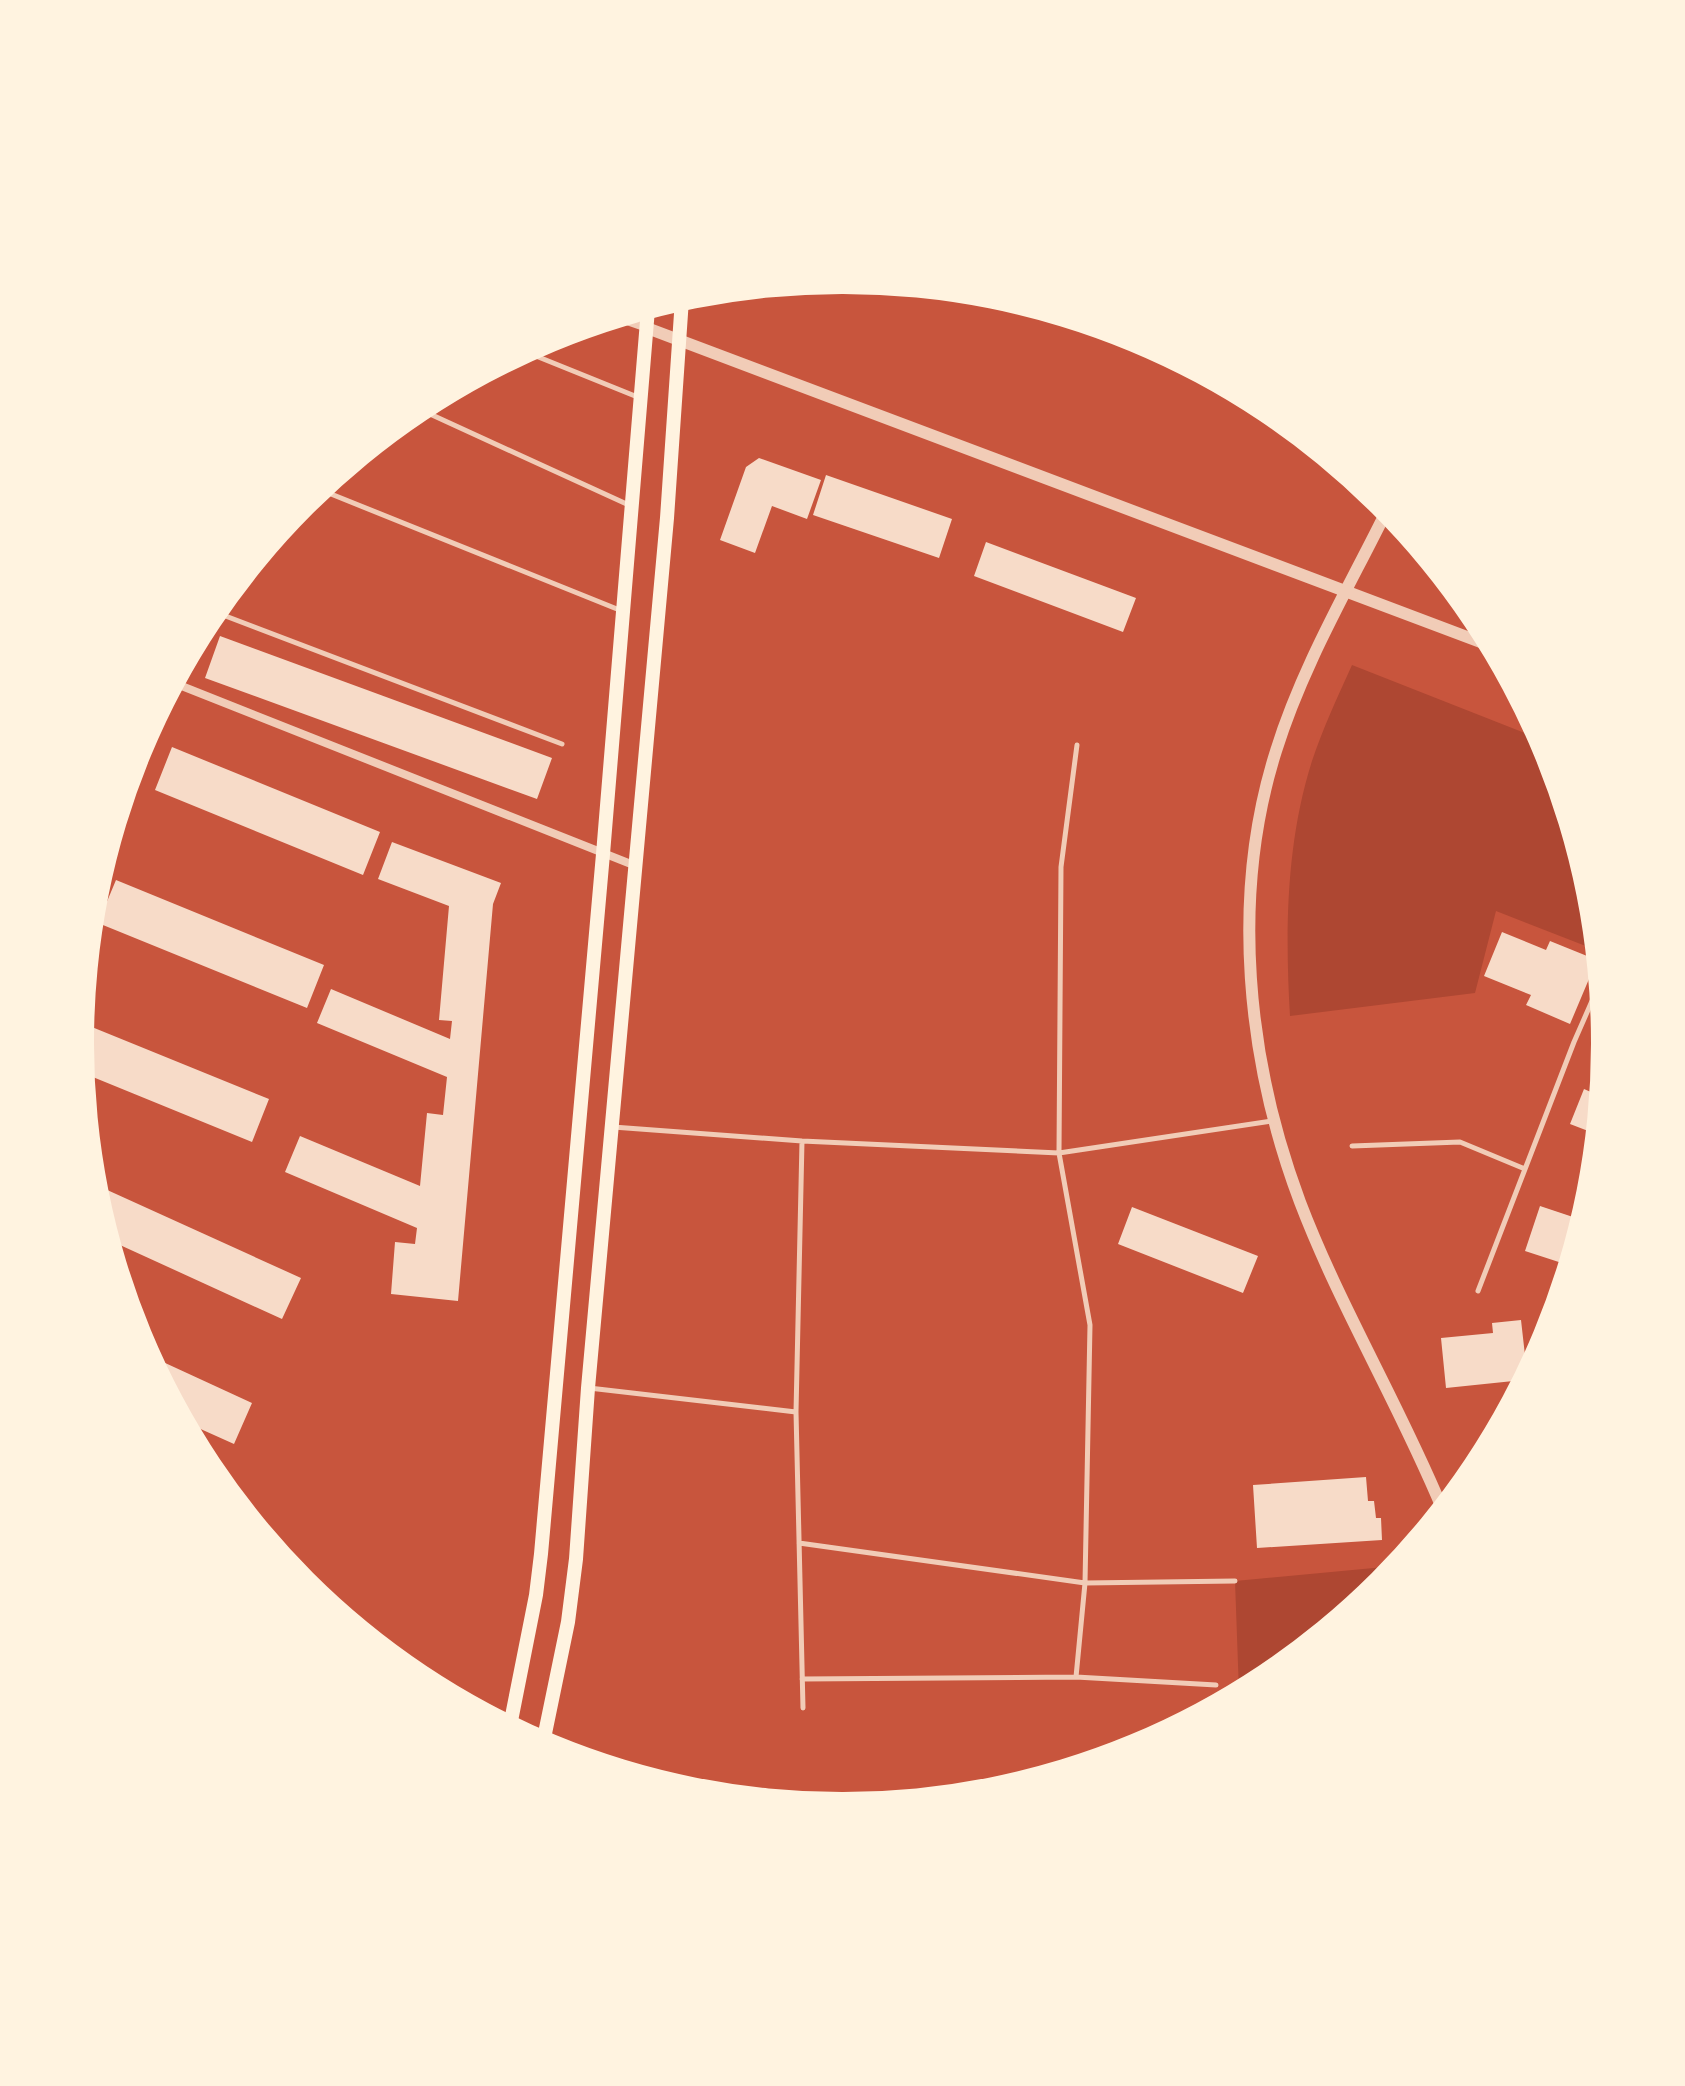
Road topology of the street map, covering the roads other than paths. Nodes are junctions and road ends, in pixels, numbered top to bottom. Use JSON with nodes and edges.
{"nodes":[{"id":1,"x":681,"y":313,"type":"edge"},
{"id":2,"x":647,"y":320,"type":"edge"},
{"id":3,"x":635,"y":324,"type":"edge"},
{"id":4,"x":647,"y":328,"type":"junction"},
{"id":5,"x":679,"y":341,"type":"junction"},
{"id":6,"x":541,"y":358,"type":"edge"},
{"id":7,"x":641,"y":398,"type":"junction"},
{"id":8,"x":435,"y":416,"type":"edge"},
{"id":9,"x":333,"y":495,"type":"edge"},
{"id":10,"x":632,"y":507,"type":"junction"},
{"id":11,"x":1381,"y":523,"type":"edge"},
{"id":12,"x":1347,"y":592,"type":"junction"},
{"id":13,"x":623,"y":611,"type":"junction"},
{"id":14,"x":227,"y":617,"type":"edge"},
{"id":15,"x":1472,"y":639,"type":"edge"},
{"id":16,"x":184,"y":687,"type":"edge"},
{"id":17,"x":562,"y":744,"type":"dead end"},
{"id":18,"x":1077,"y":745,"type":"dead end"},
{"id":19,"x":603,"y":854,"type":"junction"},
{"id":20,"x":636,"y":866,"type":"junction"},
{"id":21,"x":1590,"y":1007,"type":"edge"},
{"id":22,"x":1274,"y":1121,"type":"junction"},
{"id":23,"x":612,"y":1127,"type":"junction"},
{"id":24,"x":802,"y":1141,"type":"junction"},
{"id":25,"x":1352,"y":1146,"type":"dead end"},
{"id":26,"x":1059,"y":1153,"type":"junction"},
{"id":27,"x":1525,"y":1169,"type":"junction"},
{"id":28,"x":1478,"y":1291,"type":"dead end"},
{"id":29,"x":588,"y":1388,"type":"junction"},
{"id":30,"x":796,"y":1412,"type":"junction"},
{"id":31,"x":1437,"y":1498,"type":"edge"},
{"id":32,"x":799,"y":1543,"type":"junction"},
{"id":33,"x":1235,"y":1581,"type":"dead end"},
{"id":34,"x":1085,"y":1583,"type":"junction"},
{"id":35,"x":1076,"y":1677,"type":"junction"},
{"id":36,"x":802,"y":1679,"type":"junction"},
{"id":37,"x":1216,"y":1685,"type":"dead end"},
{"id":38,"x":803,"y":1708,"type":"dead end"},
{"id":39,"x":512,"y":1715,"type":"edge"},
{"id":40,"x":545,"y":1730,"type":"edge"}],
"edges":[{"from":1,"to":5,"type":"main road"},
{"from":2,"to":4,"type":"main road"},
{"from":3,"to":4,"type":"street"},
{"from":4,"to":5,"type":"street"},
{"from":4,"to":7,"type":"main road"},
{"from":5,"to":12,"type":"street"},
{"from":5,"to":20,"type":"main road"},
{"from":6,"to":7,"type":"lane"},
{"from":7,"to":10,"type":"main road"},
{"from":8,"to":10,"type":"lane"},
{"from":9,"to":13,"type":"lane"},
{"from":10,"to":13,"type":"main road"},
{"from":11,"to":12,"type":"street"},
{"from":12,"to":15,"type":"street"},
{"from":12,"to":22,"type":"street"},
{"from":13,"to":19,"type":"main road"},
{"from":14,"to":17,"type":"lane"},
{"from":16,"to":19,"type":"street"},
{"from":18,"to":26,"type":"lane"},
{"from":19,"to":20,"type":"street"},
{"from":19,"to":39,"type":"main road"},
{"from":20,"to":23,"type":"main road"},
{"from":21,"to":27,"type":"lane"},
{"from":22,"to":26,"type":"lane"},
{"from":22,"to":31,"type":"street"},
{"from":23,"to":24,"type":"lane"},
{"from":23,"to":29,"type":"main road"},
{"from":24,"to":26,"type":"lane"},
{"from":24,"to":30,"type":"lane"},
{"from":25,"to":27,"type":"lane"},
{"from":26,"to":34,"type":"lane"},
{"from":27,"to":28,"type":"lane"},
{"from":29,"to":30,"type":"lane"},
{"from":29,"to":40,"type":"main road"},
{"from":30,"to":32,"type":"lane"},
{"from":32,"to":34,"type":"lane"},
{"from":32,"to":36,"type":"lane"},
{"from":33,"to":34,"type":"lane"},
{"from":34,"to":35,"type":"lane"},
{"from":35,"to":36,"type":"lane"},
{"from":35,"to":37,"type":"lane"},
{"from":36,"to":38,"type":"lane"}]}
